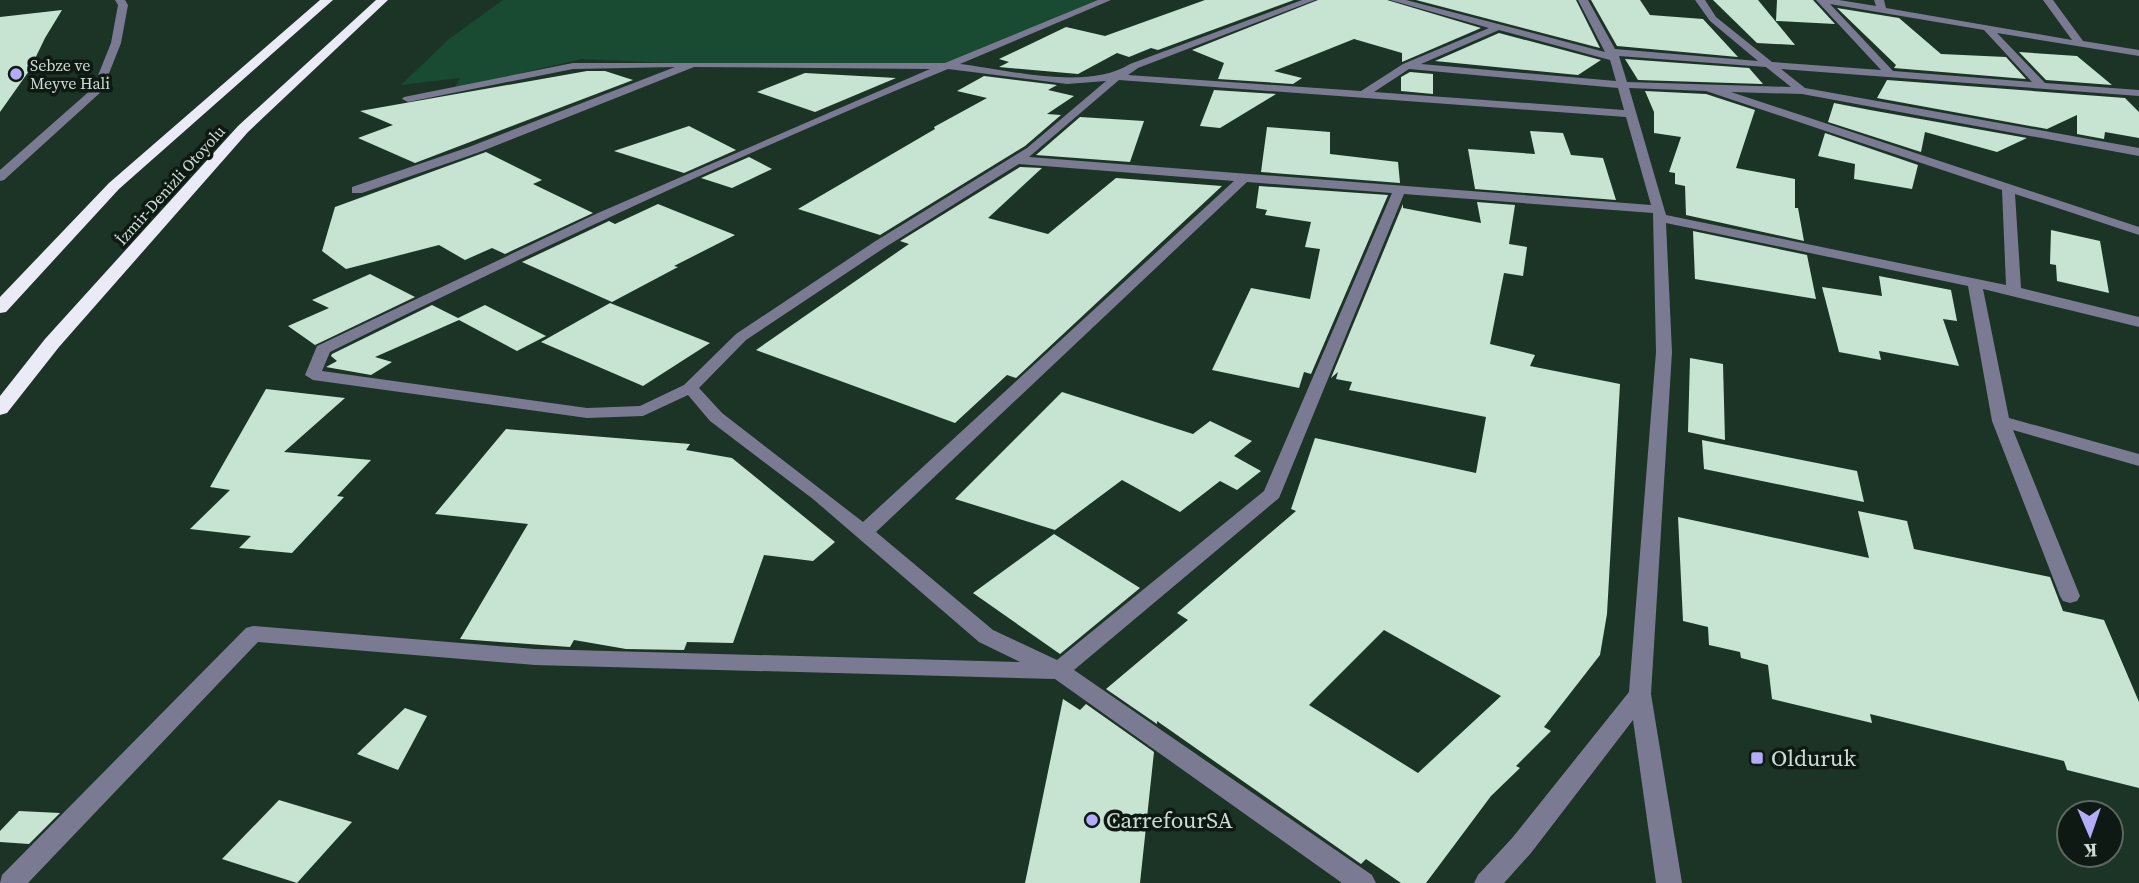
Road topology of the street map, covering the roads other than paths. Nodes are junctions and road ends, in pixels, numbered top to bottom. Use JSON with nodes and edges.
{"nodes":[{"id":1,"x":120,"y":0,"type":"edge"},
{"id":2,"x":327,"y":0,"type":"edge"},
{"id":3,"x":382,"y":0,"type":"edge"},
{"id":4,"x":1106,"y":0,"type":"edge"},
{"id":5,"x":1310,"y":0,"type":"edge"},
{"id":6,"x":1395,"y":0,"type":"edge"},
{"id":7,"x":1583,"y":0,"type":"edge"},
{"id":8,"x":1700,"y":0,"type":"edge"},
{"id":9,"x":1822,"y":0,"type":"edge"},
{"id":10,"x":2048,"y":0,"type":"edge"},
{"id":11,"x":1880,"y":5,"type":"edge"},
{"id":12,"x":1987,"y":28,"type":"junction"},
{"id":13,"x":1495,"y":29,"type":"junction"},
{"id":14,"x":2080,"y":44,"type":"junction"},
{"id":15,"x":2139,"y":53,"type":"edge"},
{"id":16,"x":1612,"y":55,"type":"junction"},
{"id":17,"x":1764,"y":63,"type":"junction"},
{"id":18,"x":693,"y":64,"type":"junction"},
{"id":19,"x":949,"y":66,"type":"junction"},
{"id":20,"x":1407,"y":66,"type":"junction"},
{"id":21,"x":1890,"y":74,"type":"junction"},
{"id":22,"x":1117,"y":77,"type":"junction"},
{"id":23,"x":1622,"y":85,"type":"junction"},
{"id":24,"x":2041,"y":85,"type":"junction"},
{"id":25,"x":1702,"y":86,"type":"junction"},
{"id":26,"x":1801,"y":91,"type":"junction"},
{"id":27,"x":1365,"y":93,"type":"junction"},
{"id":28,"x":2139,"y":93,"type":"edge"},
{"id":29,"x":408,"y":99,"type":"dead end"},
{"id":30,"x":1632,"y":114,"type":"junction"},
{"id":31,"x":2139,"y":152,"type":"edge"},
{"id":32,"x":1018,"y":159,"type":"junction"},
{"id":33,"x":0,"y":177,"type":"edge"},
{"id":34,"x":1245,"y":177,"type":"junction"},
{"id":35,"x":1400,"y":189,"type":"junction"},
{"id":36,"x":356,"y":190,"type":"dead end"},
{"id":37,"x":2008,"y":190,"type":"junction"},
{"id":38,"x":1659,"y":214,"type":"junction"},
{"id":39,"x":2139,"y":231,"type":"edge"},
{"id":40,"x":1975,"y":284,"type":"junction"},
{"id":41,"x":2014,"y":291,"type":"junction"},
{"id":42,"x":0,"y":308,"type":"edge"},
{"id":43,"x":2139,"y":322,"type":"edge"},
{"id":44,"x":690,"y":388,"type":"junction"},
{"id":45,"x":0,"y":409,"type":"edge"},
{"id":46,"x":2001,"y":421,"type":"junction"},
{"id":47,"x":2139,"y":460,"type":"edge"},
{"id":48,"x":864,"y":532,"type":"junction"},
{"id":49,"x":2070,"y":596,"type":"dead end"},
{"id":50,"x":1059,"y":671,"type":"junction"},
{"id":51,"x":1640,"y":694,"type":"junction"},
{"id":52,"x":11,"y":883,"type":"edge"},
{"id":53,"x":1363,"y":883,"type":"edge"},
{"id":54,"x":1487,"y":883,"type":"edge"},
{"id":55,"x":1669,"y":883,"type":"edge"}],
"edges":[{"from":1,"to":33,"type":"street"},
{"from":2,"to":42,"type":"highway","name":"İzmir-Denizli Otoyolu"},
{"from":3,"to":45,"type":"highway","name":"İzmir-Denizli Otoyolu"},
{"from":4,"to":19,"type":"street"},
{"from":5,"to":22,"type":"street"},
{"from":6,"to":13,"type":"street"},
{"from":7,"to":16,"type":"street"},
{"from":8,"to":17,"type":"street"},
{"from":9,"to":11,"type":"street"},
{"from":9,"to":21,"type":"street"},
{"from":10,"to":14,"type":"street"},
{"from":11,"to":12,"type":"street"},
{"from":12,"to":14,"type":"street"},
{"from":12,"to":24,"type":"street"},
{"from":13,"to":16,"type":"street"},
{"from":13,"to":20,"type":"street"},
{"from":14,"to":15,"type":"street"},
{"from":16,"to":17,"type":"street"},
{"from":16,"to":23,"type":"street"},
{"from":17,"to":21,"type":"street"},
{"from":17,"to":26,"type":"street"},
{"from":18,"to":19,"type":"street"},
{"from":18,"to":29,"type":"street"},
{"from":18,"to":36,"type":"street"},
{"from":19,"to":22,"type":"street"},
{"from":19,"to":44,"type":"street"},
{"from":20,"to":23,"type":"street"},
{"from":20,"to":27,"type":"street"},
{"from":21,"to":24,"type":"street"},
{"from":22,"to":27,"type":"street"},
{"from":22,"to":32,"type":"street"},
{"from":23,"to":25,"type":"street"},
{"from":23,"to":30,"type":"street"},
{"from":24,"to":28,"type":"street"},
{"from":25,"to":26,"type":"street"},
{"from":25,"to":37,"type":"street"},
{"from":26,"to":31,"type":"street"},
{"from":27,"to":30,"type":"street"},
{"from":30,"to":38,"type":"street"},
{"from":32,"to":34,"type":"street"},
{"from":32,"to":44,"type":"street"},
{"from":34,"to":35,"type":"street"},
{"from":34,"to":48,"type":"street"},
{"from":35,"to":38,"type":"street"},
{"from":35,"to":50,"type":"street"},
{"from":37,"to":39,"type":"street"},
{"from":37,"to":41,"type":"street"},
{"from":38,"to":40,"type":"street"},
{"from":38,"to":51,"type":"street"},
{"from":40,"to":41,"type":"street"},
{"from":40,"to":46,"type":"street"},
{"from":41,"to":43,"type":"street"},
{"from":44,"to":48,"type":"street"},
{"from":46,"to":47,"type":"street"},
{"from":46,"to":49,"type":"street"},
{"from":48,"to":50,"type":"street"},
{"from":50,"to":52,"type":"street"},
{"from":50,"to":53,"type":"street"},
{"from":51,"to":54,"type":"street"},
{"from":51,"to":55,"type":"street"}]}
